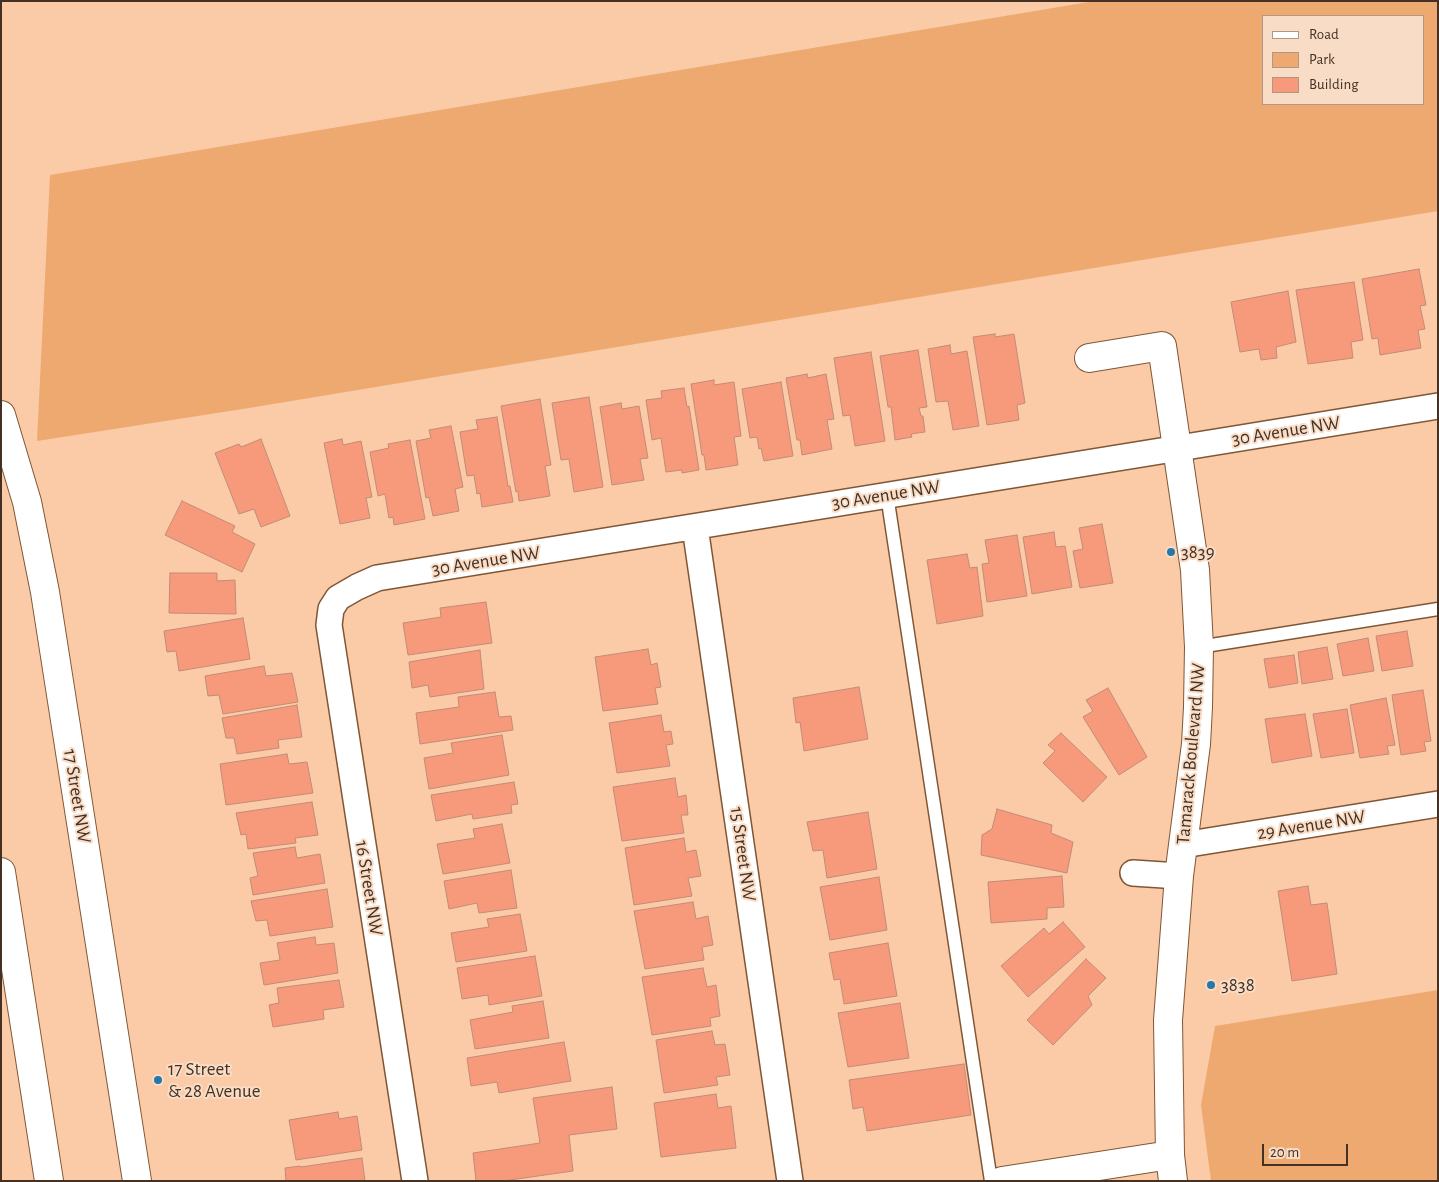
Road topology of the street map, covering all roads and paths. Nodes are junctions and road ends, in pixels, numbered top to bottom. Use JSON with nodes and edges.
{"nodes":[{"id":1,"x":1089,"y":358,"type":"dead end"},
{"id":2,"x":1438,"y":406,"type":"edge"},
{"id":3,"x":1,"y":415,"type":"edge"},
{"id":4,"x":1178,"y":448,"type":"junction"},
{"id":5,"x":887,"y":495,"type":"junction"},
{"id":6,"x":695,"y":527,"type":"junction"},
{"id":7,"x":338,"y":598,"type":"joint"},
{"id":8,"x":1438,"y":609,"type":"edge"},
{"id":9,"x":1199,"y":647,"type":"junction"},
{"id":10,"x":1438,"y":804,"type":"edge"},
{"id":11,"x":1184,"y":845,"type":"junction"},
{"id":12,"x":1,"y":872,"type":"edge"},
{"id":13,"x":1133,"y":873,"type":"dead end"},
{"id":14,"x":1179,"y":876,"type":"junction"},
{"id":15,"x":1171,"y":1168,"type":"edge"},
{"id":16,"x":49,"y":1181,"type":"edge"},
{"id":17,"x":137,"y":1181,"type":"edge"},
{"id":18,"x":415,"y":1181,"type":"edge"},
{"id":19,"x":790,"y":1181,"type":"edge"},
{"id":20,"x":991,"y":1181,"type":"edge"},
{"id":21,"x":1002,"y":1181,"type":"edge"}],
"edges":[{"from":1,"to":4,"type":"main road","name":"Tamarack Boulevard NW"},
{"from":2,"to":4,"type":"street","name":"30 Avenue NW"},
{"from":3,"to":17,"type":"main road","name":"17 Street NW"},
{"from":4,"to":5,"type":"street","name":"30 Avenue NW"},
{"from":4,"to":9,"type":"main road","name":"Tamarack Boulevard NW"},
{"from":5,"to":6,"type":"street","name":"30 Avenue NW"},
{"from":5,"to":20,"type":"lane"},
{"from":6,"to":7,"type":"street","name":"30 Avenue NW"},
{"from":6,"to":19,"type":"street","name":"15 Street NW"},
{"from":7,"to":18,"type":"street","name":"16 Street NW"},
{"from":8,"to":9,"type":"lane"},
{"from":9,"to":11,"type":"main road","name":"Tamarack Boulevard NW"},
{"from":10,"to":11,"type":"street","name":"29 Avenue NW"},
{"from":11,"to":14,"type":"main road","name":"Tamarack Boulevard NW"},
{"from":12,"to":16,"type":"main road"},
{"from":13,"to":14,"type":"street"},
{"from":14,"to":15,"type":"main road","name":"Tamarack Boulevard NW"},
{"from":15,"to":21,"type":"main road"}]}
